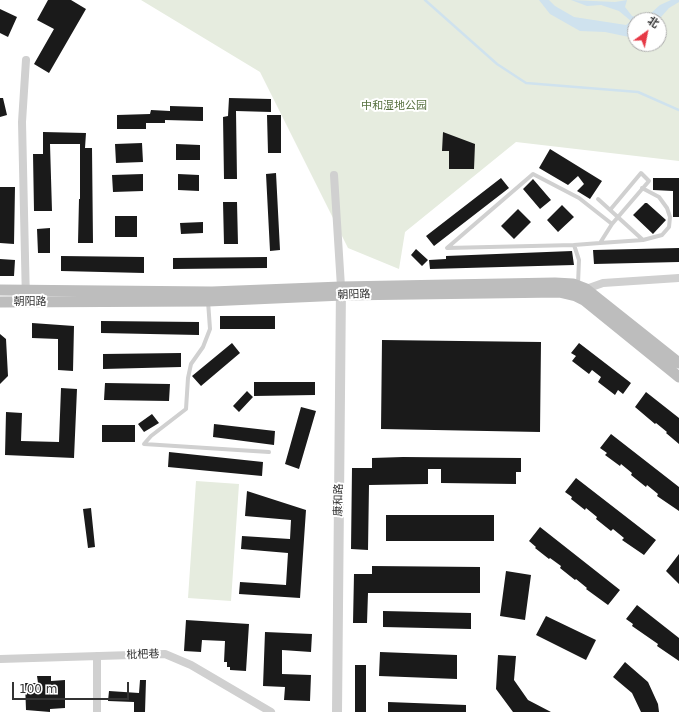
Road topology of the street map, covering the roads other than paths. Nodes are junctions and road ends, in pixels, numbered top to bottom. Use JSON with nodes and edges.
{"nodes":[{"id":1,"x":26,"y":60,"type":"dead end"},
{"id":2,"x":334,"y":175,"type":"dead end"},
{"id":3,"x":642,"y":188,"type":"junction"},
{"id":4,"x":598,"y":199,"type":"dead end"},
{"id":5,"x":610,"y":210,"type":"junction"},
{"id":6,"x":618,"y":217,"type":"junction"},
{"id":7,"x":612,"y":224,"type":"junction"},
{"id":8,"x":643,"y":240,"type":"junction"},
{"id":9,"x":600,"y":243,"type":"junction"},
{"id":10,"x":574,"y":244,"type":"junction"},
{"id":11,"x":679,"y":278,"type":"edge"},
{"id":12,"x":582,"y":288,"type":"junction"},
{"id":13,"x":0,"y":290,"type":"edge"},
{"id":14,"x":26,"y":290,"type":"junction"},
{"id":15,"x":341,"y":291,"type":"junction"},
{"id":16,"x":208,"y":301,"type":"junction"},
{"id":17,"x":0,"y":302,"type":"edge"},
{"id":18,"x":26,"y":302,"type":"junction"},
{"id":19,"x":679,"y":363,"type":"edge"},
{"id":20,"x":679,"y":377,"type":"edge"},
{"id":21,"x":269,"y":452,"type":"dead end"},
{"id":22,"x":97,"y":656,"type":"junction"},
{"id":23,"x":0,"y":659,"type":"edge"},
{"id":24,"x":97,"y":712,"type":"edge"},
{"id":25,"x":271,"y":712,"type":"edge"},
{"id":26,"x":337,"y":712,"type":"edge"}],
"edges":[{"from":1,"to":14,"type":"street"},
{"from":2,"to":15,"type":"street"},
{"from":3,"to":5,"type":"lane"},
{"from":3,"to":6,"type":"lane"},
{"from":3,"to":8,"type":"lane"},
{"from":4,"to":5,"type":"lane"},
{"from":5,"to":6,"type":"lane"},
{"from":6,"to":7,"type":"lane"},
{"from":6,"to":8,"type":"lane"},
{"from":7,"to":9,"type":"lane"},
{"from":7,"to":10,"type":"lane"},
{"from":8,"to":9,"type":"lane"},
{"from":9,"to":10,"type":"lane"},
{"from":10,"to":12,"type":"lane"},
{"from":11,"to":12,"type":"street","name":"朝阳路"},
{"from":12,"to":15,"type":"main road","name":"朝阳路"},
{"from":12,"to":19,"type":"main road"},
{"from":13,"to":14,"type":"main road","name":"朝阳路"},
{"from":14,"to":15,"type":"main road","name":"朝阳路"},
{"from":14,"to":18,"type":"street"},
{"from":15,"to":16,"type":"main road","name":"朝阳路"},
{"from":15,"to":20,"type":"main road","name":"朝阳路"},
{"from":15,"to":26,"type":"street","name":"康和路"},
{"from":16,"to":18,"type":"main road","name":"朝阳路"},
{"from":16,"to":21,"type":"lane"},
{"from":17,"to":18,"type":"main road","name":"朝阳路"},
{"from":22,"to":23,"type":"street","name":"枇杷巷"},
{"from":22,"to":24,"type":"street"},
{"from":22,"to":25,"type":"street","name":"枇杷巷"}]}
